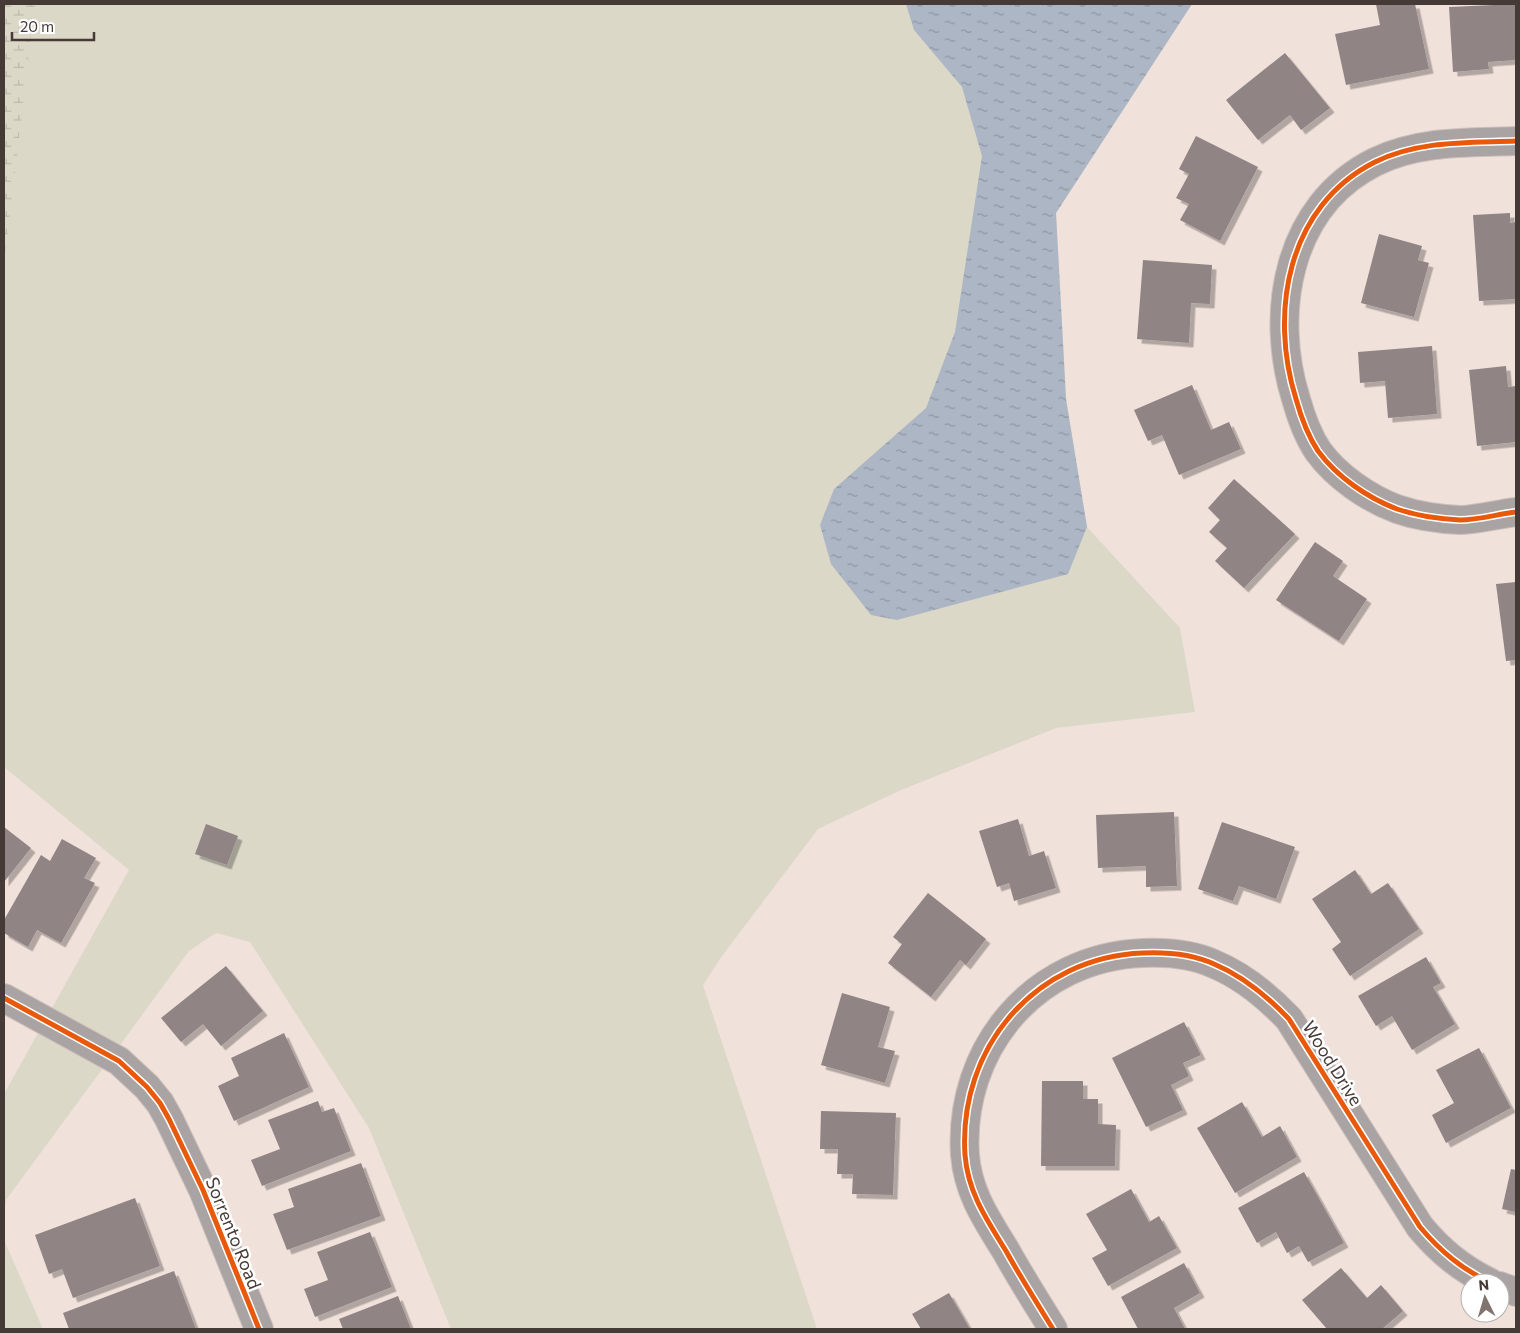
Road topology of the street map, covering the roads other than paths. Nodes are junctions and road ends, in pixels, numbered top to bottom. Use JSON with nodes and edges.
{"nodes":[{"id":1,"x":1516,"y":141,"type":"edge"},
{"id":2,"x":1516,"y":512,"type":"edge"},
{"id":3,"x":4,"y":998,"type":"edge"},
{"id":4,"x":1471,"y":1273,"type":"edge"},
{"id":5,"x":259,"y":1329,"type":"edge"},
{"id":6,"x":1053,"y":1329,"type":"edge"}],
"edges":[{"from":1,"to":2,"type":"street"},
{"from":3,"to":5,"type":"street","name":"Sorrento Road"},
{"from":4,"to":6,"type":"street","name":"Wood Drive"}]}
